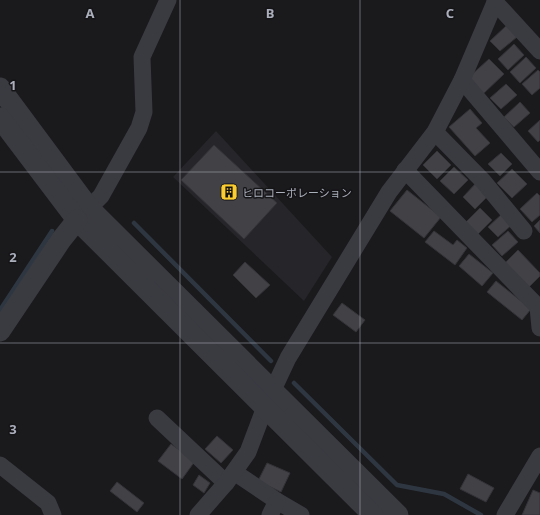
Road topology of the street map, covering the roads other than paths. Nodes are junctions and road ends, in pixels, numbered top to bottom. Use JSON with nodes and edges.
{"nodes":[{"id":1,"x":168,"y":0,"type":"edge"},
{"id":2,"x":495,"y":1,"type":"edge"},
{"id":3,"x":540,"y":52,"type":"edge"},
{"id":4,"x":462,"y":80,"type":"junction"},
{"id":5,"x":0,"y":88,"type":"edge"},
{"id":6,"x":0,"y":118,"type":"edge"},
{"id":7,"x":435,"y":132,"type":"junction"},
{"id":8,"x":405,"y":170,"type":"junction"},
{"id":9,"x":540,"y":172,"type":"edge"},
{"id":10,"x":83,"y":214,"type":"junction"},
{"id":11,"x":524,"y":232,"type":"dead end"},
{"id":12,"x":540,"y":328,"type":"edge"},
{"id":13,"x":0,"y":331,"type":"edge"},
{"id":14,"x":269,"y":398,"type":"junction"},
{"id":15,"x":157,"y":418,"type":"dead end"},
{"id":16,"x":540,"y":456,"type":"edge"},
{"id":17,"x":0,"y":465,"type":"edge"},
{"id":18,"x":536,"y":474,"type":"edge"},
{"id":19,"x":230,"y":477,"type":"junction"},
{"id":20,"x":274,"y":508,"type":"edge"},
{"id":21,"x":53,"y":515,"type":"edge"},
{"id":22,"x":198,"y":515,"type":"edge"},
{"id":23,"x":301,"y":515,"type":"edge"},
{"id":24,"x":373,"y":515,"type":"edge"},
{"id":25,"x":398,"y":515,"type":"edge"},
{"id":26,"x":505,"y":515,"type":"edge"}],
"edges":[{"from":1,"to":10,"type":"street"},
{"from":2,"to":3,"type":"street"},
{"from":2,"to":4,"type":"street"},
{"from":4,"to":7,"type":"street"},
{"from":4,"to":9,"type":"street"},
{"from":5,"to":10,"type":"street"},
{"from":6,"to":10,"type":"street"},
{"from":7,"to":8,"type":"street"},
{"from":7,"to":11,"type":"street"},
{"from":8,"to":12,"type":"street"},
{"from":8,"to":14,"type":"street"},
{"from":10,"to":13,"type":"street"},
{"from":10,"to":14,"type":"street"},
{"from":14,"to":19,"type":"street"},
{"from":14,"to":24,"type":"street"},
{"from":14,"to":25,"type":"street"},
{"from":15,"to":19,"type":"street"},
{"from":16,"to":18,"type":"street"},
{"from":17,"to":21,"type":"street"},
{"from":18,"to":26,"type":"street"},
{"from":19,"to":20,"type":"street"},
{"from":19,"to":22,"type":"street"},
{"from":20,"to":23,"type":"street"}]}
